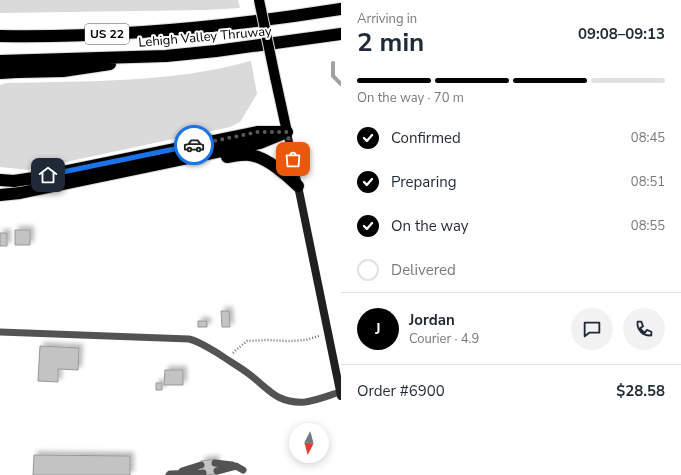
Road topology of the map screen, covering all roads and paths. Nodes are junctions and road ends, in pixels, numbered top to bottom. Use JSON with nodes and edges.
{"nodes":[{"id":1,"x":259,"y":0,"type":"edge"},
{"id":2,"x":341,"y":9,"type":"edge"},
{"id":3,"x":341,"y":34,"type":"edge"},
{"id":4,"x":0,"y":36,"type":"edge"},
{"id":5,"x":166,"y":56,"type":"junction"},
{"id":6,"x":0,"y":61,"type":"edge"},
{"id":7,"x":0,"y":73,"type":"edge"},
{"id":8,"x":287,"y":132,"type":"junction"},
{"id":9,"x":174,"y":161,"type":"junction"},
{"id":10,"x":0,"y":180,"type":"edge"},
{"id":11,"x":298,"y":186,"type":"junction"},
{"id":12,"x":0,"y":195,"type":"edge"},
{"id":13,"x":0,"y":332,"type":"edge"},
{"id":14,"x":328,"y":334,"type":"junction"},
{"id":15,"x":228,"y":360,"type":"junction"},
{"id":16,"x":341,"y":394,"type":"edge"},
{"id":17,"x":215,"y":463,"type":"dead end"},
{"id":18,"x":236,"y":466,"type":"junction"},
{"id":19,"x":202,"y":469,"type":"dead end"},
{"id":20,"x":243,"y":470,"type":"dead end"},
{"id":21,"x":217,"y":471,"type":"dead end"},
{"id":22,"x":170,"y":474,"type":"edge"}],
"edges":[{"from":1,"to":8,"type":"main road","bridge":true},
{"from":2,"to":4,"type":"highway","name":"Lehigh Valley Thruway","number":"US 22"},
{"from":3,"to":5,"type":"highway","name":"Lehigh Valley Thruway","number":"US 22"},
{"from":5,"to":6,"type":"highway","name":"Lehigh Valley Thruway","number":"US 22"},
{"from":5,"to":7,"type":"highway"},
{"from":8,"to":9,"type":"highway"},
{"from":8,"to":10,"type":"highway"},
{"from":8,"to":11,"type":"main road"},
{"from":9,"to":11,"type":"highway"},
{"from":9,"to":12,"type":"highway"},
{"from":11,"to":14,"type":"main road"},
{"from":13,"to":15,"type":"lane"},
{"from":14,"to":15,"type":"path"},
{"from":14,"to":16,"type":"main road"},
{"from":15,"to":16,"type":"lane"},
{"from":17,"to":18,"type":"lane"},
{"from":18,"to":20,"type":"lane"},
{"from":18,"to":21,"type":"lane"},
{"from":19,"to":22,"type":"lane"}]}
